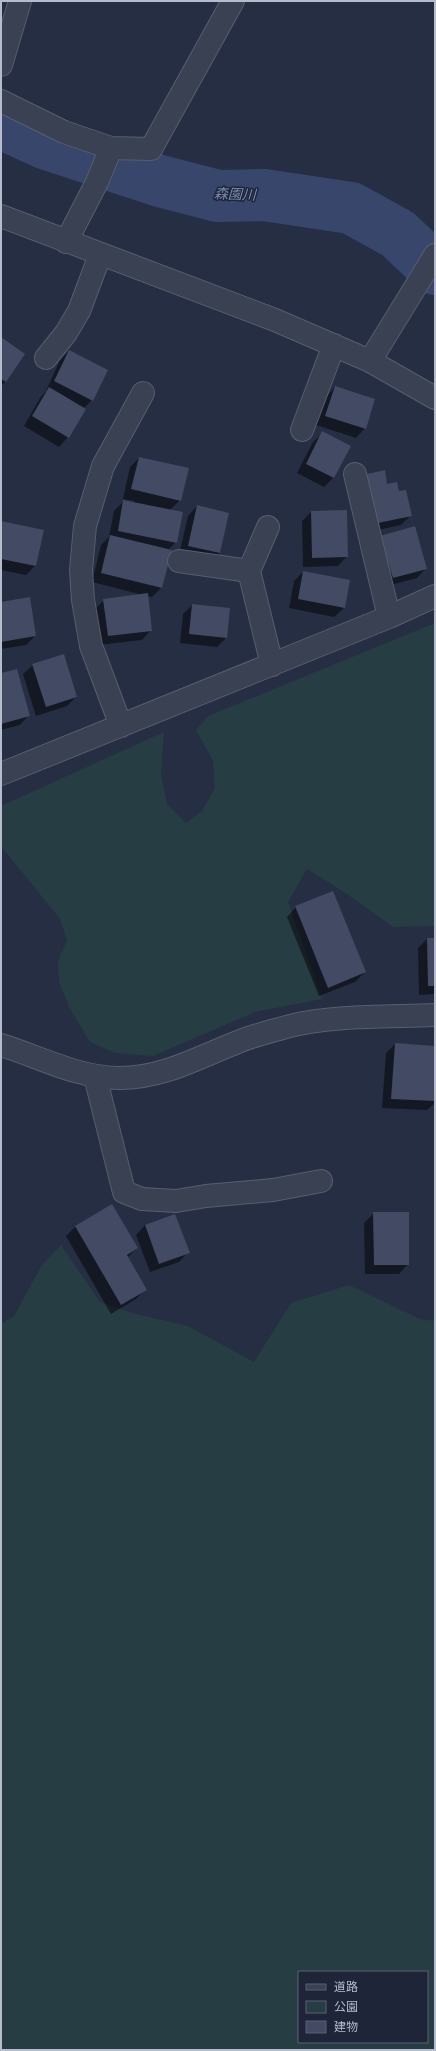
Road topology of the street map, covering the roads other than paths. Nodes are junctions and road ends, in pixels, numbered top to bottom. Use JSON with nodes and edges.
{"nodes":[{"id":1,"x":20,"y":1,"type":"edge"},
{"id":2,"x":232,"y":1,"type":"edge"},
{"id":3,"x":1,"y":65,"type":"edge"},
{"id":4,"x":1,"y":101,"type":"edge"},
{"id":5,"x":111,"y":148,"type":"junction"},
{"id":6,"x":1,"y":216,"type":"edge"},
{"id":7,"x":66,"y":242,"type":"junction"},
{"id":8,"x":100,"y":255,"type":"junction"},
{"id":9,"x":435,"y":256,"type":"edge"},
{"id":10,"x":334,"y":345,"type":"junction"},
{"id":11,"x":46,"y":358,"type":"dead end"},
{"id":12,"x":370,"y":361,"type":"junction"},
{"id":13,"x":143,"y":393,"type":"dead end"},
{"id":14,"x":435,"y":398,"type":"edge"},
{"id":15,"x":302,"y":430,"type":"dead end"},
{"id":16,"x":355,"y":474,"type":"dead end"},
{"id":17,"x":268,"y":527,"type":"dead end"},
{"id":18,"x":179,"y":561,"type":"dead end"},
{"id":19,"x":249,"y":571,"type":"junction"},
{"id":20,"x":435,"y":596,"type":"edge"},
{"id":21,"x":390,"y":617,"type":"junction"},
{"id":22,"x":272,"y":665,"type":"junction"},
{"id":23,"x":121,"y":726,"type":"junction"},
{"id":24,"x":1,"y":774,"type":"edge"},
{"id":25,"x":435,"y":1015,"type":"edge"},
{"id":26,"x":1,"y":1044,"type":"edge"},
{"id":27,"x":95,"y":1076,"type":"junction"},
{"id":28,"x":321,"y":1181,"type":"dead end"}],
"edges":[{"from":1,"to":3,"type":"street"},
{"from":2,"to":5,"type":"street"},
{"from":4,"to":5,"type":"street"},
{"from":5,"to":7,"type":"street"},
{"from":6,"to":7,"type":"street"},
{"from":7,"to":8,"type":"street"},
{"from":8,"to":10,"type":"street"},
{"from":8,"to":11,"type":"street"},
{"from":9,"to":12,"type":"street"},
{"from":10,"to":12,"type":"street"},
{"from":10,"to":15,"type":"street"},
{"from":12,"to":14,"type":"street"},
{"from":13,"to":23,"type":"street"},
{"from":16,"to":21,"type":"street"},
{"from":17,"to":19,"type":"street"},
{"from":18,"to":19,"type":"street"},
{"from":19,"to":22,"type":"street"},
{"from":20,"to":21,"type":"street"},
{"from":21,"to":22,"type":"street"},
{"from":22,"to":23,"type":"street"},
{"from":23,"to":24,"type":"street"},
{"from":25,"to":27,"type":"street"},
{"from":26,"to":27,"type":"street"},
{"from":27,"to":28,"type":"street"}]}
